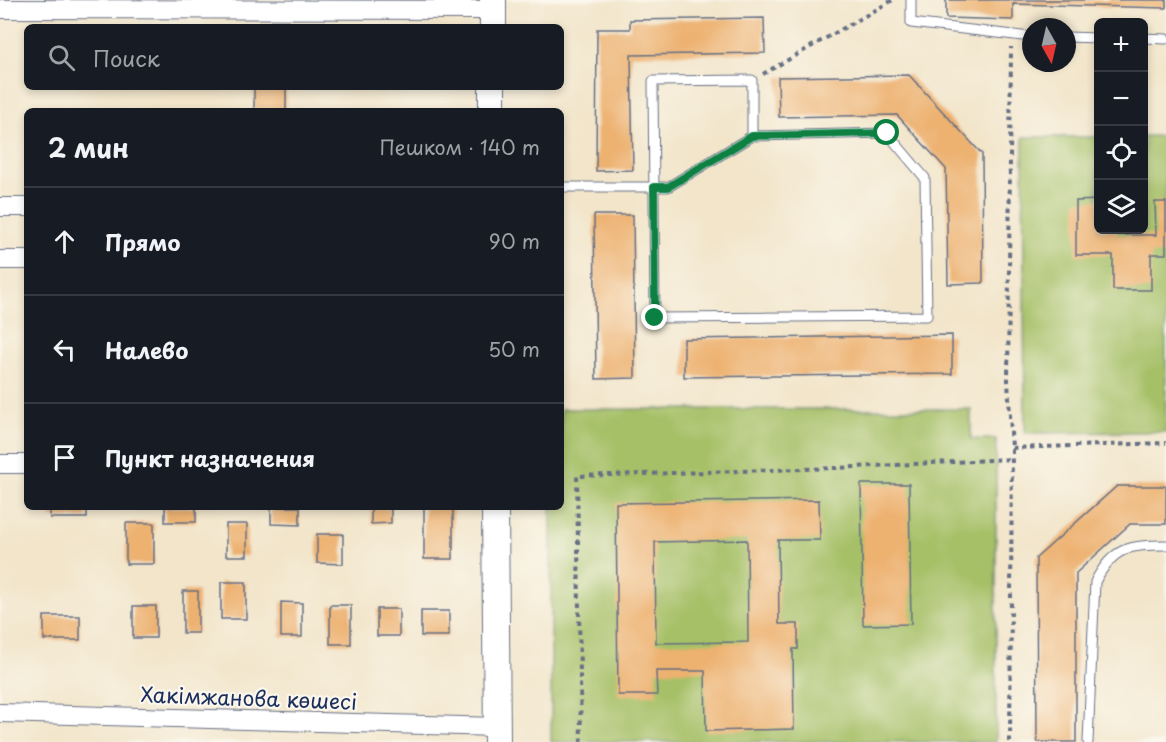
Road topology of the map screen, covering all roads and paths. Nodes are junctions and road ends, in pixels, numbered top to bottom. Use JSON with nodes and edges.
{"nodes":[{"id":1,"x":893,"y":0,"type":"edge"},
{"id":2,"x":911,"y":0,"type":"edge"},
{"id":3,"x":0,"y":9,"type":"edge"},
{"id":4,"x":493,"y":12,"type":"edge"},
{"id":5,"x":1011,"y":37,"type":"junction"},
{"id":6,"x":1022,"y":37,"type":"edge"},
{"id":7,"x":1076,"y":37,"type":"edge"},
{"id":8,"x":1094,"y":38,"type":"edge"},
{"id":9,"x":1148,"y":38,"type":"edge"},
{"id":10,"x":1166,"y":39,"type":"edge"},
{"id":11,"x":752,"y":80,"type":"junction"},
{"id":12,"x":492,"y":90,"type":"edge"},
{"id":13,"x":492,"y":108,"type":"edge"},
{"id":14,"x":752,"y":136,"type":"junction"},
{"id":15,"x":564,"y":187,"type":"edge"},
{"id":16,"x":654,"y":187,"type":"junction"},
{"id":17,"x":0,"y":207,"type":"edge"},
{"id":18,"x":24,"y":207,"type":"edge"},
{"id":19,"x":0,"y":260,"type":"edge"},
{"id":20,"x":24,"y":260,"type":"edge"},
{"id":21,"x":1166,"y":443,"type":"edge"},
{"id":22,"x":1011,"y":448,"type":"junction"},
{"id":23,"x":1011,"y":459,"type":"junction"},
{"id":24,"x":0,"y":464,"type":"edge"},
{"id":25,"x":24,"y":464,"type":"edge"},
{"id":26,"x":495,"y":510,"type":"edge"},
{"id":27,"x":1166,"y":545,"type":"edge"},
{"id":28,"x":0,"y":712,"type":"edge"},
{"id":29,"x":497,"y":734,"type":"edge"},
{"id":30,"x":582,"y":742,"type":"edge"},
{"id":31,"x":1010,"y":742,"type":"edge"},
{"id":32,"x":1088,"y":742,"type":"edge"}],
"edges":[{"from":1,"to":11,"type":"path"},
{"from":2,"to":5,"type":"lane"},
{"from":3,"to":4,"type":"street"},
{"from":5,"to":6,"type":"lane"},
{"from":5,"to":22,"type":"path"},
{"from":7,"to":8,"type":"lane"},
{"from":9,"to":10,"type":"lane"},
{"from":11,"to":14,"type":"lane"},
{"from":11,"to":16,"type":"lane"},
{"from":12,"to":13,"type":"street"},
{"from":14,"to":16,"type":"lane"},
{"from":14,"to":16,"type":"lane"},
{"from":15,"to":16,"type":"lane"},
{"from":17,"to":18,"type":"street"},
{"from":19,"to":20,"type":"street"},
{"from":21,"to":22,"type":"path"},
{"from":22,"to":23,"type":"path"},
{"from":23,"to":30,"type":"path"},
{"from":23,"to":31,"type":"path"},
{"from":24,"to":25,"type":"street"},
{"from":26,"to":29,"type":"street"},
{"from":27,"to":32,"type":"lane"},
{"from":28,"to":29,"type":"street","name":"Хакімжанова көшесі"}]}
